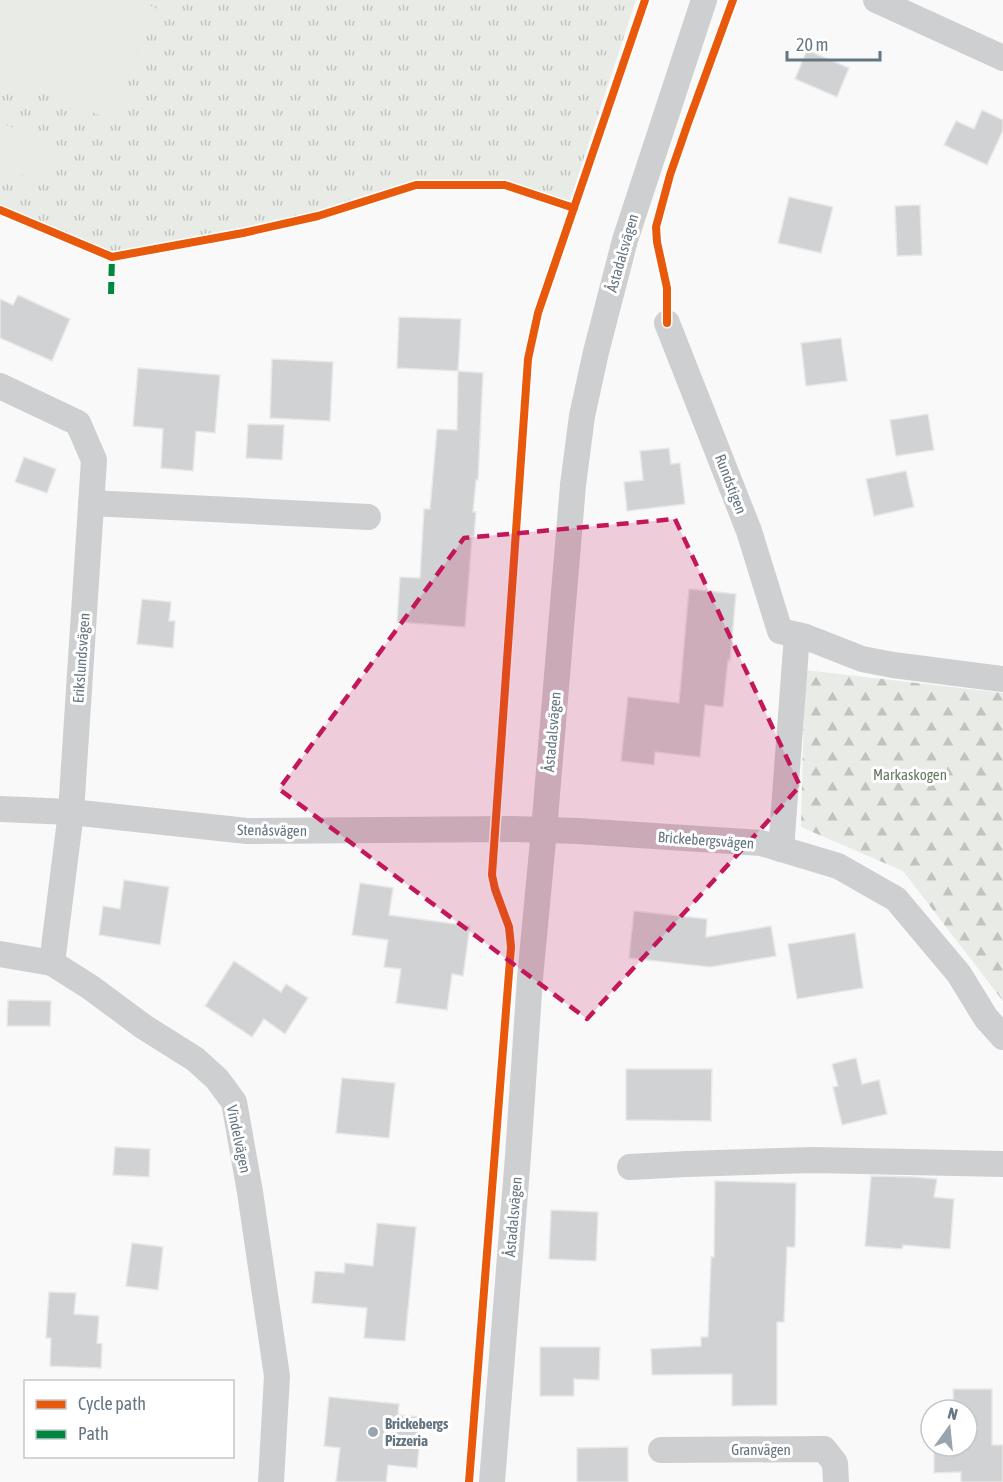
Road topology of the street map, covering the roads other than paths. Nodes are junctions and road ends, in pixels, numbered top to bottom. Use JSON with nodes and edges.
{"nodes":[{"id":1,"x":705,"y":0,"type":"edge"},
{"id":2,"x":876,"y":0,"type":"edge"},
{"id":3,"x":1003,"y":58,"type":"edge"},
{"id":4,"x":668,"y":323,"type":"dead end"},
{"id":5,"x":0,"y":386,"type":"edge"},
{"id":6,"x":91,"y":503,"type":"junction"},
{"id":7,"x":368,"y":517,"type":"dead end"},
{"id":8,"x":797,"y":635,"type":"junction"},
{"id":9,"x":1003,"y":679,"type":"edge"},
{"id":10,"x":0,"y":809,"type":"edge"},
{"id":11,"x":71,"y":812,"type":"junction"},
{"id":12,"x":544,"y":830,"type":"junction"},
{"id":13,"x":781,"y":849,"type":"junction"},
{"id":14,"x":0,"y":954,"type":"edge"},
{"id":15,"x":52,"y":963,"type":"junction"},
{"id":16,"x":1003,"y":1037,"type":"edge"},
{"id":17,"x":1003,"y":1164,"type":"edge"},
{"id":18,"x":630,"y":1167,"type":"dead end"},
{"id":19,"x":661,"y":1450,"type":"dead end"},
{"id":20,"x":271,"y":1482,"type":"edge"},
{"id":21,"x":492,"y":1482,"type":"edge"},
{"id":22,"x":836,"y":1482,"type":"edge"}],
"edges":[{"from":1,"to":12,"type":"street","name":"Åstadalsvägen"},
{"from":2,"to":3,"type":"street"},
{"from":4,"to":8,"type":"street","name":"Rundstigen"},
{"from":5,"to":6,"type":"street","name":"Erikslundsvägen"},
{"from":6,"to":7,"type":"street"},
{"from":6,"to":11,"type":"street","name":"Erikslundsvägen"},
{"from":8,"to":9,"type":"street","name":"Rundstigen"},
{"from":8,"to":13,"type":"street"},
{"from":10,"to":11,"type":"street","name":"Stenåsvägen"},
{"from":11,"to":12,"type":"street","name":"Stenåsvägen"},
{"from":11,"to":15,"type":"street"},
{"from":12,"to":13,"type":"street","name":"Brickebergsvägen"},
{"from":12,"to":21,"type":"street","name":"Åstadalsvägen"},
{"from":13,"to":16,"type":"street","name":"Brickebergsvägen"},
{"from":14,"to":15,"type":"street"},
{"from":15,"to":20,"type":"street","name":"Vindelvägen"},
{"from":17,"to":18,"type":"street"},
{"from":19,"to":22,"type":"street","name":"Granvägen"}]}
